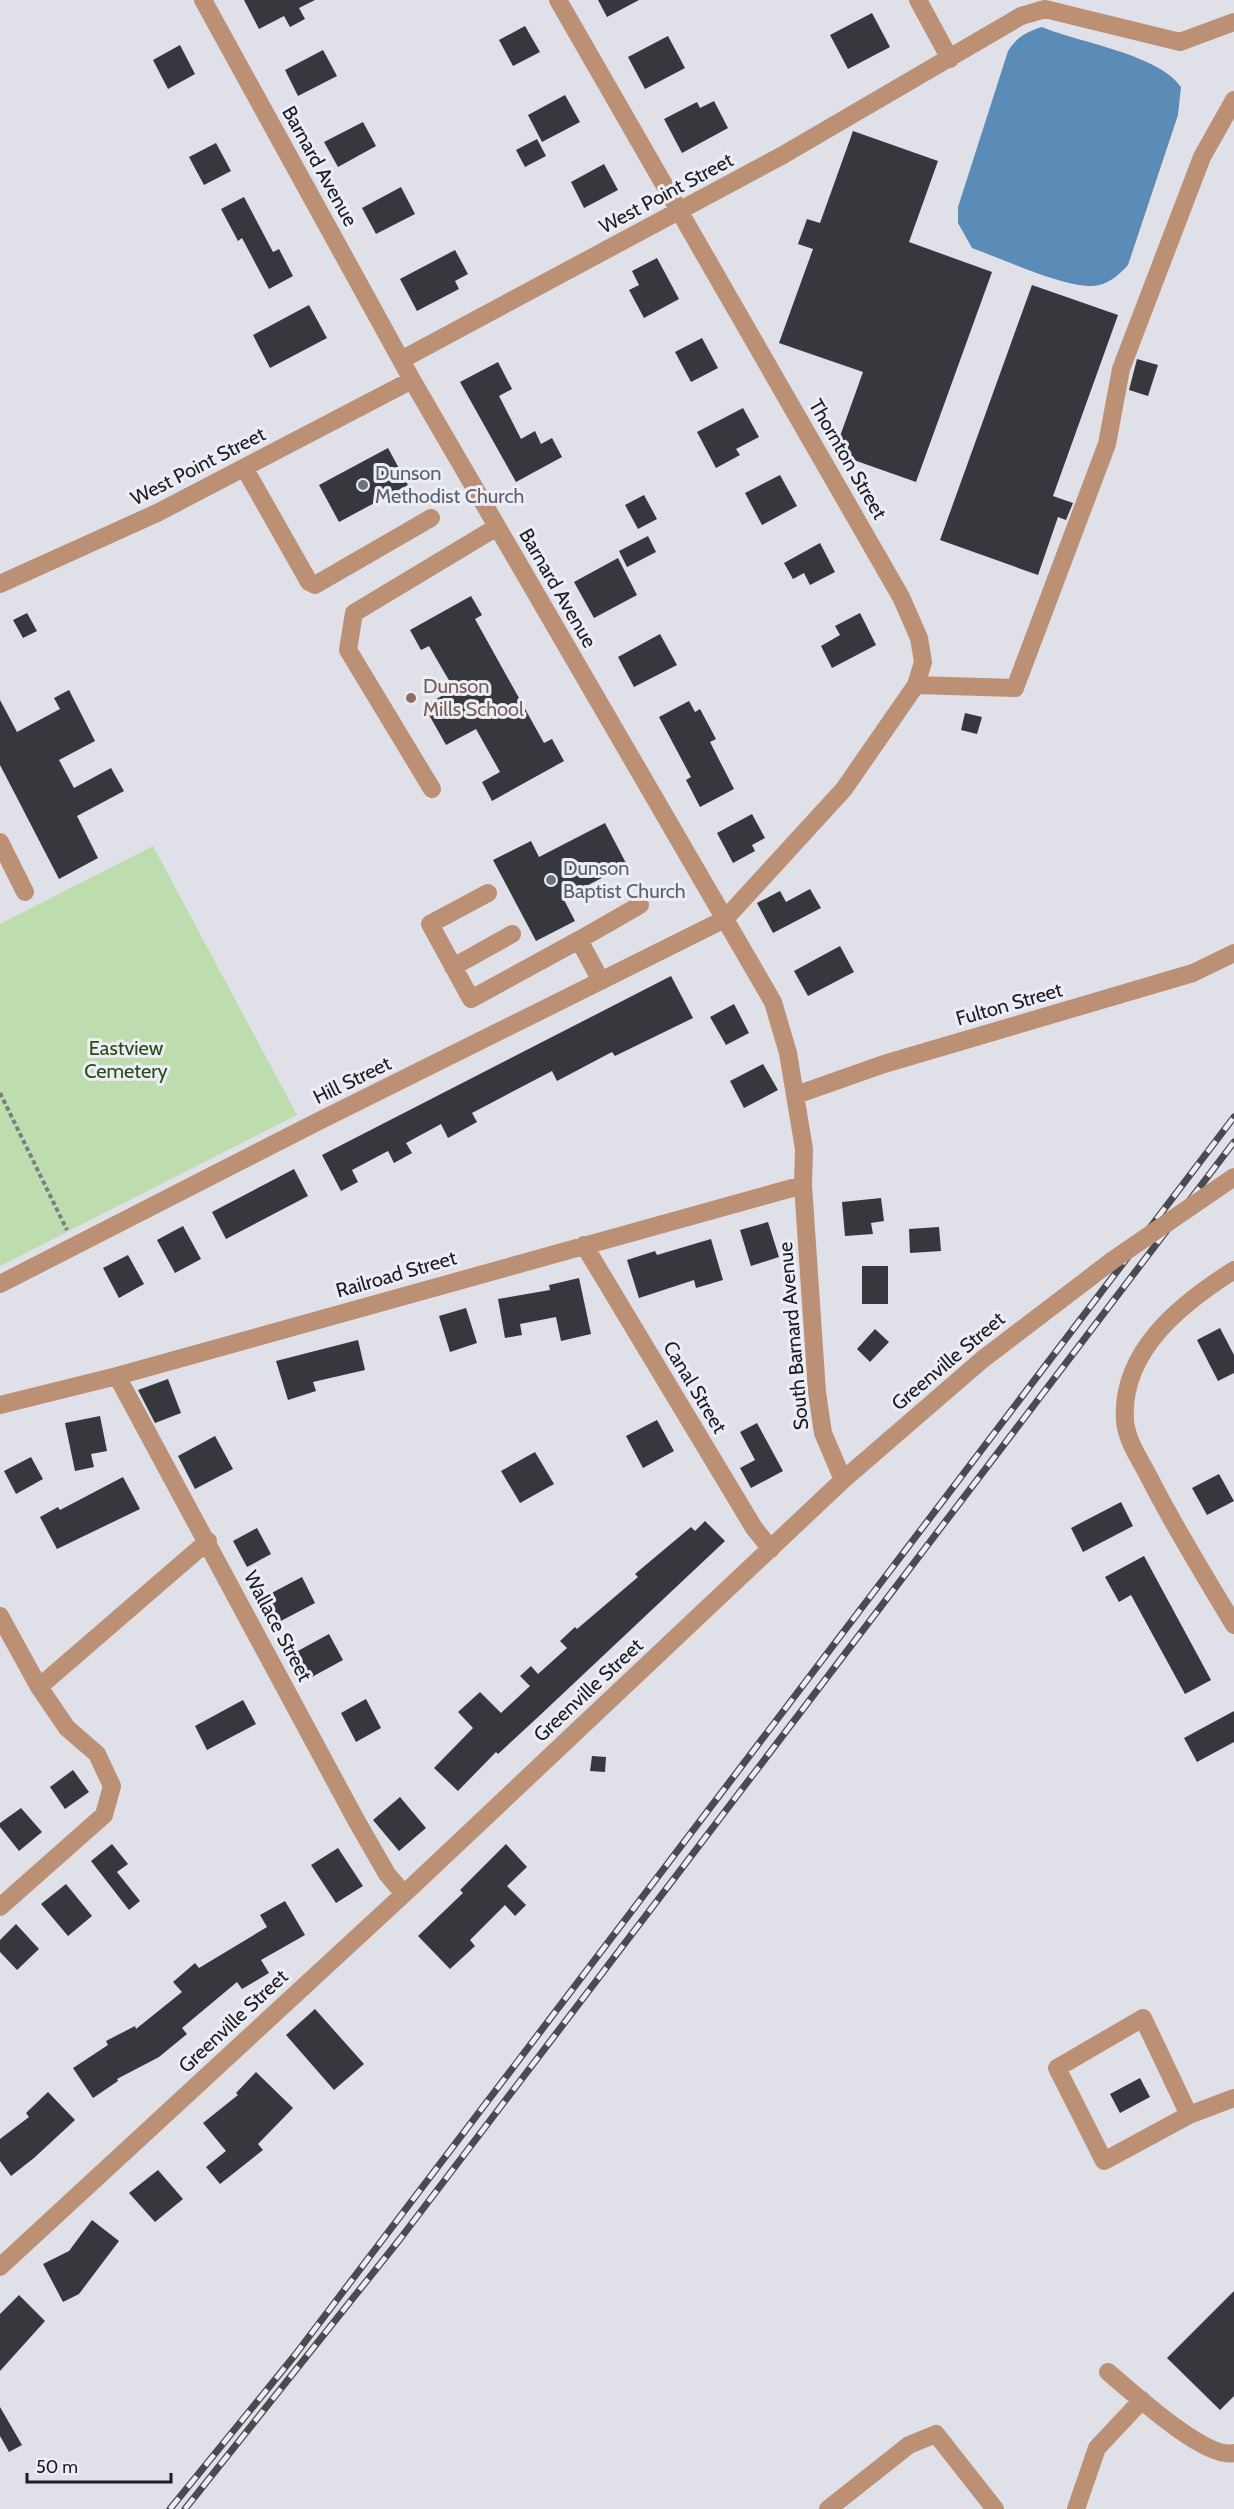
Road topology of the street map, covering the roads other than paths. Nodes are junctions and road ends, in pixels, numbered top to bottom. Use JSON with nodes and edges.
{"nodes":[{"id":1,"x":203,"y":0,"type":"edge"},
{"id":2,"x":558,"y":0,"type":"edge"},
{"id":3,"x":918,"y":0,"type":"edge"},
{"id":4,"x":1234,"y":22,"type":"edge"},
{"id":5,"x":950,"y":59,"type":"junction"},
{"id":6,"x":1234,"y":100,"type":"edge"},
{"id":7,"x":679,"y":212,"type":"junction"},
{"id":8,"x":401,"y":360,"type":"junction"},
{"id":9,"x":412,"y":380,"type":"junction"},
{"id":10,"x":245,"y":469,"type":"junction"},
{"id":11,"x":431,"y":518,"type":"dead end"},
{"id":12,"x":497,"y":527,"type":"junction"},
{"id":13,"x":0,"y":584,"type":"edge"},
{"id":14,"x":916,"y":685,"type":"junction"},
{"id":15,"x":432,"y":789,"type":"dead end"},
{"id":16,"x":0,"y":842,"type":"edge"},
{"id":17,"x":25,"y":892,"type":"dead end"},
{"id":18,"x":488,"y":893,"type":"dead end"},
{"id":19,"x":640,"y":905,"type":"dead end"},
{"id":20,"x":725,"y":919,"type":"junction"},
{"id":21,"x":512,"y":934,"type":"dead end"},
{"id":22,"x":579,"y":940,"type":"junction"},
{"id":23,"x":1234,"y":953,"type":"edge"},
{"id":24,"x":453,"y":967,"type":"junction"},
{"id":25,"x":601,"y":981,"type":"junction"},
{"id":26,"x":796,"y":1095,"type":"junction"},
{"id":27,"x":1234,"y":1177,"type":"edge"},
{"id":28,"x":803,"y":1185,"type":"junction"},
{"id":29,"x":584,"y":1245,"type":"junction"},
{"id":30,"x":1234,"y":1270,"type":"edge"},
{"id":31,"x":0,"y":1284,"type":"edge"},
{"id":32,"x":117,"y":1376,"type":"junction"},
{"id":33,"x":0,"y":1405,"type":"edge"},
{"id":34,"x":843,"y":1480,"type":"junction"},
{"id":35,"x":208,"y":1541,"type":"junction"},
{"id":36,"x":771,"y":1548,"type":"junction"},
{"id":37,"x":0,"y":1616,"type":"edge"},
{"id":38,"x":1234,"y":1625,"type":"edge"},
{"id":39,"x":39,"y":1687,"type":"junction"},
{"id":40,"x":404,"y":1894,"type":"junction"},
{"id":41,"x":0,"y":1907,"type":"edge"},
{"id":42,"x":1234,"y":2098,"type":"edge"},
{"id":43,"x":1189,"y":2115,"type":"junction"},
{"id":44,"x":0,"y":2267,"type":"edge"},
{"id":45,"x":1108,"y":2372,"type":"dead end"},
{"id":46,"x":1142,"y":2400,"type":"junction"},
{"id":47,"x":1234,"y":2453,"type":"edge"},
{"id":48,"x":828,"y":2509,"type":"edge"},
{"id":49,"x":995,"y":2509,"type":"edge"},
{"id":50,"x":1076,"y":2509,"type":"edge"}],
"edges":[{"from":1,"to":8,"type":"street","name":"Barnard Avenue"},
{"from":2,"to":7,"type":"street","name":"Thornton Street"},
{"from":3,"to":5,"type":"street"},
{"from":4,"to":5,"type":"street","name":"West Point Street"},
{"from":5,"to":7,"type":"street","name":"West Point Street"},
{"from":6,"to":14,"type":"street"},
{"from":7,"to":8,"type":"street","name":"West Point Street"},
{"from":7,"to":14,"type":"street","name":"Thornton Street"},
{"from":8,"to":9,"type":"street","name":"Barnard Avenue"},
{"from":9,"to":10,"type":"street","name":"West Point Street"},
{"from":9,"to":12,"type":"street","name":"Barnard Avenue"},
{"from":10,"to":11,"type":"street"},
{"from":10,"to":13,"type":"street","name":"West Point Street"},
{"from":12,"to":15,"type":"street"},
{"from":12,"to":20,"type":"street","name":"Barnard Avenue"},
{"from":14,"to":20,"type":"street","name":"Thornton Street"},
{"from":16,"to":17,"type":"street"},
{"from":18,"to":24,"type":"street"},
{"from":19,"to":22,"type":"street"},
{"from":20,"to":25,"type":"street","name":"Hill Street"},
{"from":20,"to":26,"type":"street","name":"Barnard Avenue"},
{"from":21,"to":24,"type":"street"},
{"from":22,"to":24,"type":"street"},
{"from":22,"to":25,"type":"street"},
{"from":23,"to":26,"type":"street","name":"Fulton Street"},
{"from":25,"to":31,"type":"street","name":"Hill Street"},
{"from":26,"to":28,"type":"street","name":"Barnard Avenue"},
{"from":27,"to":34,"type":"street","name":"Greenville Street","bridge":true},
{"from":28,"to":29,"type":"street","name":"Railroad Street"},
{"from":28,"to":34,"type":"street","name":"South Barnard Avenue"},
{"from":29,"to":32,"type":"street","name":"Railroad Street"},
{"from":29,"to":36,"type":"street","name":"Canal Street"},
{"from":30,"to":38,"type":"street"},
{"from":32,"to":33,"type":"street","name":"Railroad Street"},
{"from":32,"to":35,"type":"street","name":"Wallace Street"},
{"from":34,"to":36,"type":"street","name":"Greenville Street"},
{"from":35,"to":39,"type":"street"},
{"from":35,"to":40,"type":"street","name":"Wallace Street"},
{"from":36,"to":40,"type":"street","name":"Greenville Street"},
{"from":37,"to":39,"type":"street"},
{"from":39,"to":41,"type":"street"},
{"from":40,"to":44,"type":"street","name":"Greenville Street"},
{"from":42,"to":43,"type":"street"},
{"from":43,"to":43,"type":"street"},
{"from":45,"to":46,"type":"street"},
{"from":46,"to":47,"type":"street"},
{"from":46,"to":50,"type":"street"},
{"from":48,"to":49,"type":"street"}]}
